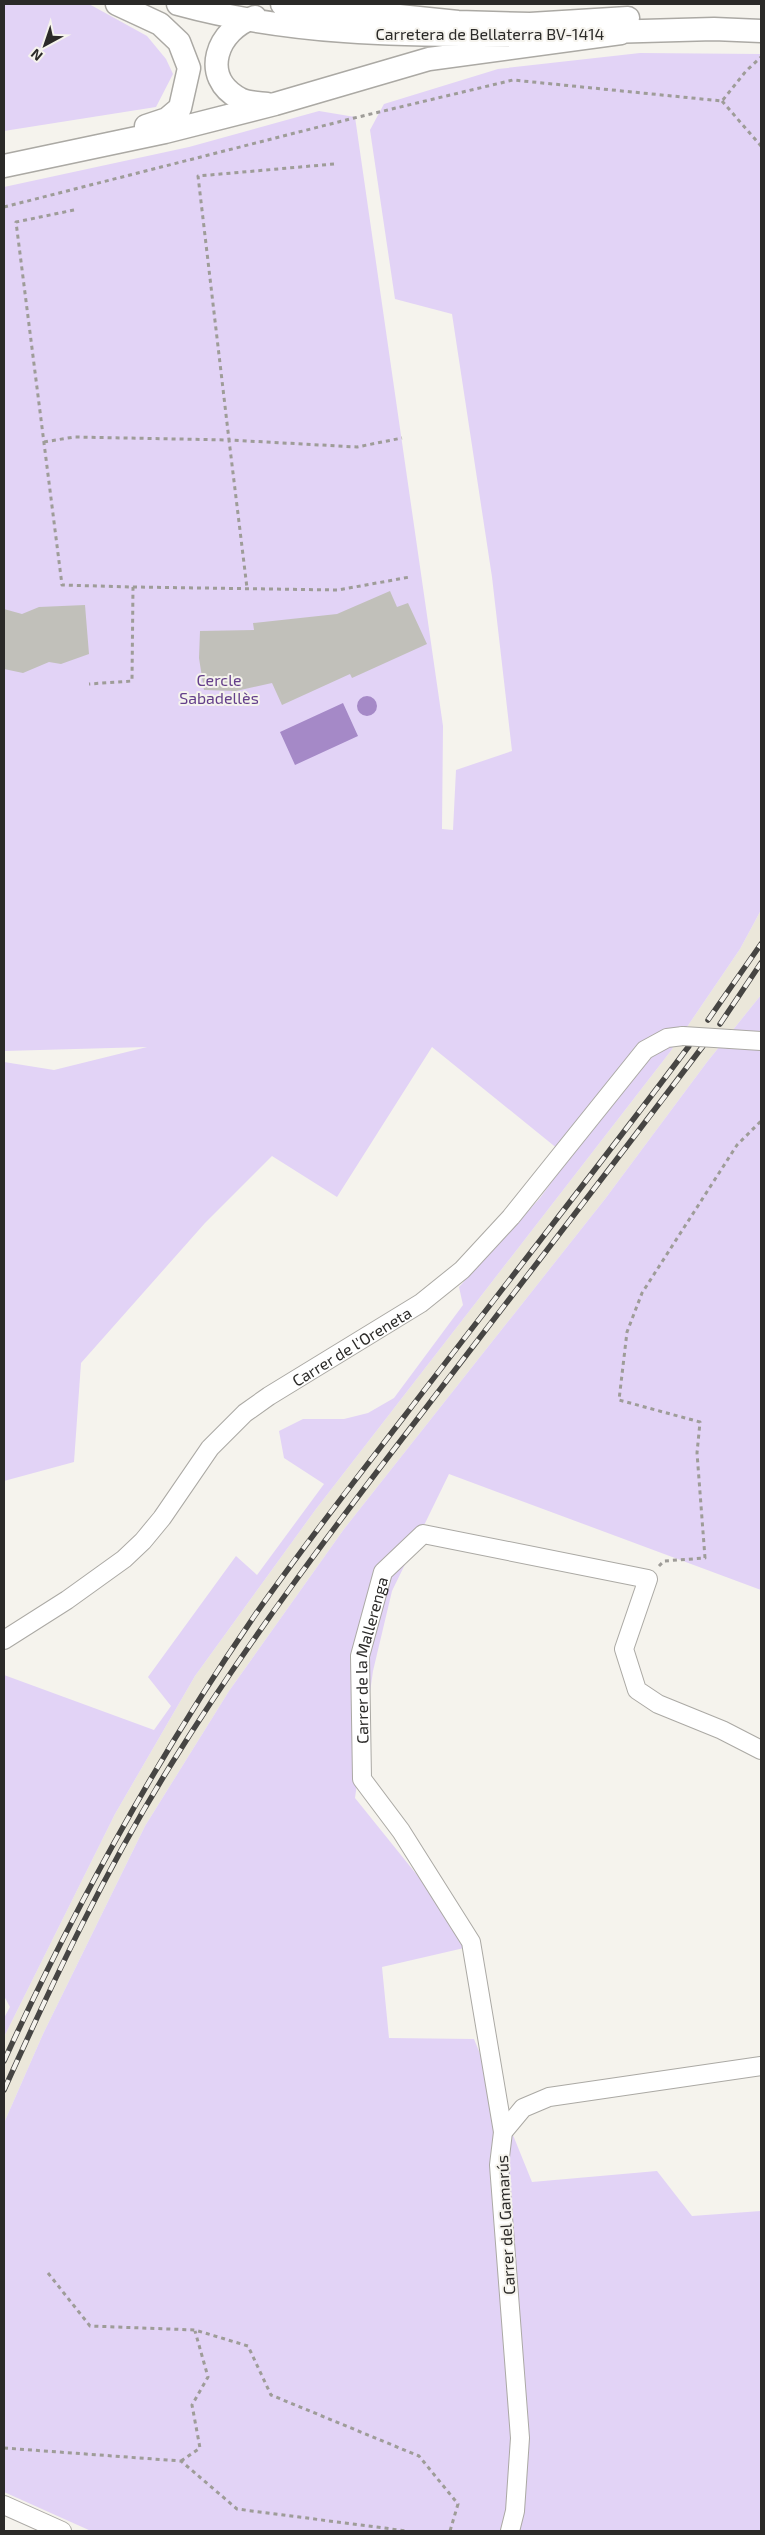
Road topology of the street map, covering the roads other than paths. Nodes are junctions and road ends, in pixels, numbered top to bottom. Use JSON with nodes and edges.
{"nodes":[{"id":1,"x":117,"y":4,"type":"edge"},
{"id":2,"x":178,"y":4,"type":"edge"},
{"id":3,"x":282,"y":4,"type":"edge"},
{"id":4,"x":761,"y":16,"type":"edge"},
{"id":5,"x":245,"y":20,"type":"junction"},
{"id":6,"x":510,"y":23,"type":"junction"},
{"id":7,"x":761,"y":31,"type":"edge"},
{"id":8,"x":621,"y":33,"type":"junction"},
{"id":9,"x":275,"y":104,"type":"junction"},
{"id":10,"x":171,"y":120,"type":"junction"},
{"id":11,"x":4,"y":156,"type":"edge"},
{"id":12,"x":4,"y":166,"type":"edge"},
{"id":13,"x":761,"y":1041,"type":"edge"},
{"id":14,"x":4,"y":1640,"type":"edge"},
{"id":15,"x":761,"y":1750,"type":"edge"},
{"id":16,"x":761,"y":2066,"type":"edge"},
{"id":17,"x":502,"y":2132,"type":"junction"},
{"id":18,"x":4,"y":2505,"type":"edge"},
{"id":19,"x":62,"y":2531,"type":"edge"},
{"id":20,"x":510,"y":2531,"type":"edge"}],
"edges":[{"from":1,"to":10,"type":"street"},
{"from":2,"to":5,"type":"street","name":"Carretera de Bellaterra BV-1414"},
{"from":3,"to":6,"type":"street","name":"Carretera de Bellaterra BV-1414"},
{"from":4,"to":6,"type":"street","name":"Carretera de Bellaterra BV-1414"},
{"from":5,"to":6,"type":"street","name":"Carretera de Bellaterra BV-1414"},
{"from":5,"to":8,"type":"street","name":"Carretera de Bellaterra BV-1414"},
{"from":5,"to":9,"type":"street","name":"Carretera de Bellaterra BV-1414"},
{"from":7,"to":8,"type":"street"},
{"from":8,"to":9,"type":"street","name":"Carretera de Bellaterra BV-1414"},
{"from":9,"to":10,"type":"street","name":"Carretera de Bellaterra BV-1414"},
{"from":10,"to":11,"type":"street","name":"Carretera de Bellaterra BV-1414"},
{"from":10,"to":12,"type":"street","name":"Carretera de Bellaterra BV-1414"},
{"from":13,"to":14,"type":"street","name":"Carrer de l'Oreneta","bridge":true},
{"from":15,"to":17,"type":"street","name":"Carrer de la Mallerenga"},
{"from":16,"to":17,"type":"street","name":"Carrer del Gamarús"},
{"from":17,"to":20,"type":"street","name":"Carrer del Gamarús"},
{"from":18,"to":19,"type":"street"}]}
